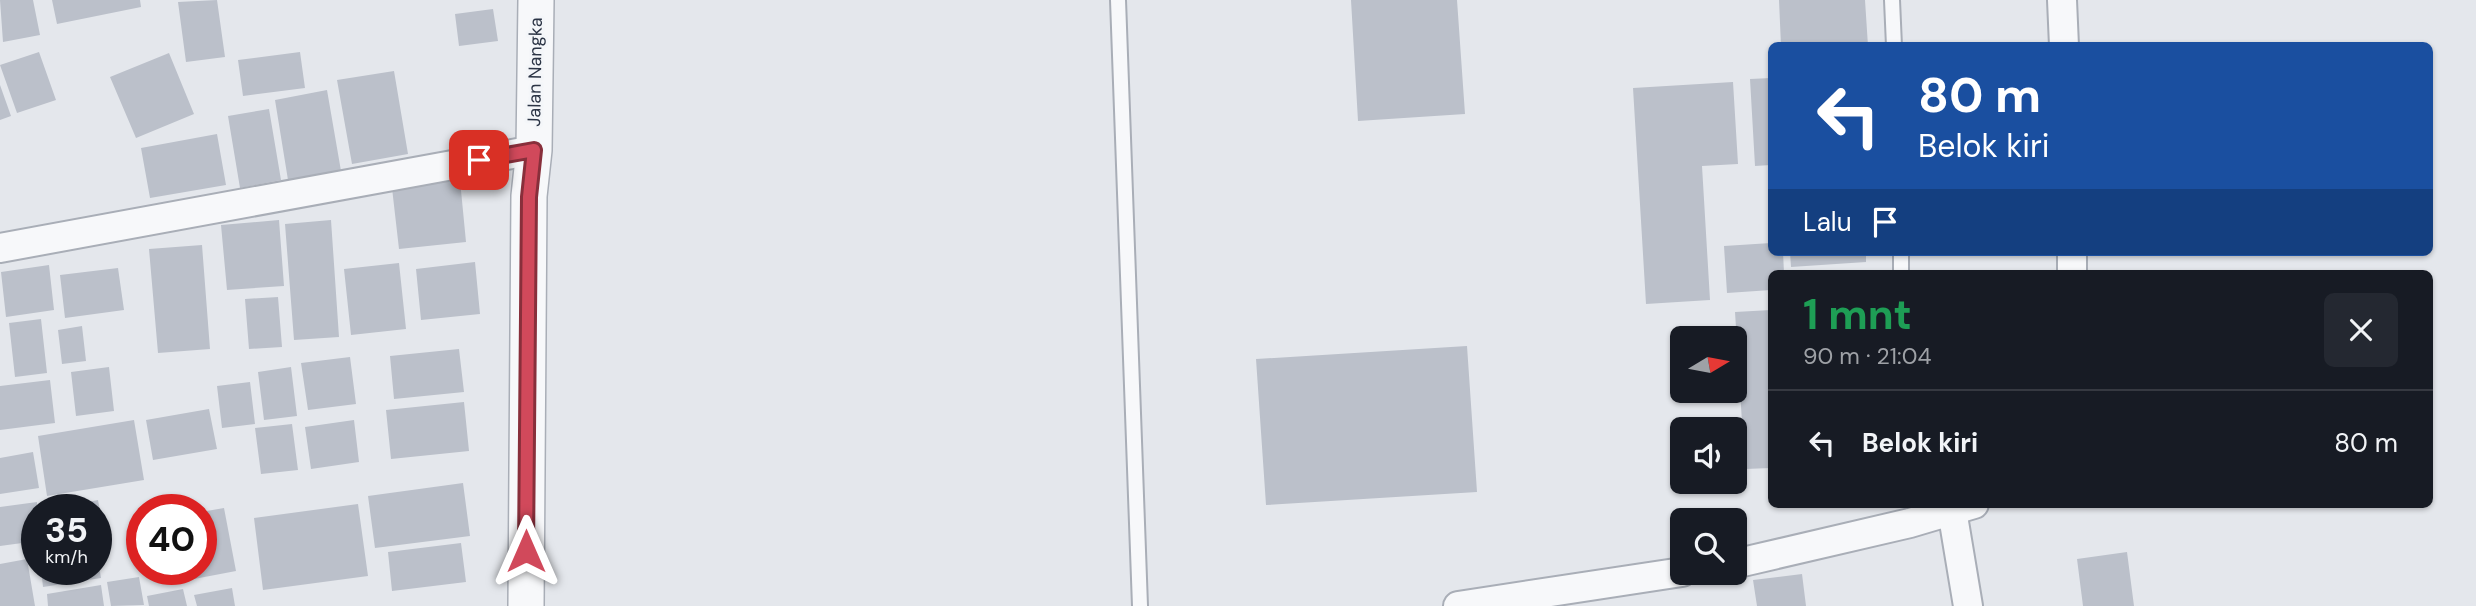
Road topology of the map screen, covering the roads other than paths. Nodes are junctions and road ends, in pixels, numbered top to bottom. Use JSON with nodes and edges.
{"nodes":[{"id":1,"x":536,"y":0,"type":"edge"},
{"id":2,"x":1118,"y":0,"type":"edge"},
{"id":3,"x":1892,"y":0,"type":"edge"},
{"id":4,"x":2062,"y":0,"type":"edge"},
{"id":5,"x":1894,"y":42,"type":"edge"},
{"id":6,"x":2064,"y":42,"type":"edge"},
{"id":7,"x":534,"y":150,"type":"junction"},
{"id":8,"x":0,"y":248,"type":"edge"},
{"id":9,"x":1955,"y":508,"type":"edge"},
{"id":10,"x":1963,"y":508,"type":"edge"},
{"id":11,"x":1910,"y":514,"type":"edge"},
{"id":12,"x":1747,"y":560,"type":"edge"},
{"id":13,"x":1670,"y":574,"type":"edge"},
{"id":14,"x":526,"y":606,"type":"edge"},
{"id":15,"x":1140,"y":606,"type":"edge"},
{"id":16,"x":1458,"y":606,"type":"edge"},
{"id":17,"x":1968,"y":606,"type":"edge"}],
"edges":[{"from":1,"to":7,"type":"street","name":"Jalan Nangka"},
{"from":2,"to":15,"type":"lane"},
{"from":3,"to":5,"type":"lane"},
{"from":4,"to":6,"type":"street"},
{"from":7,"to":8,"type":"street"},
{"from":7,"to":14,"type":"street","name":"Jalan Nangka"},
{"from":9,"to":11,"type":"street"},
{"from":10,"to":17,"type":"street"},
{"from":11,"to":12,"type":"street"},
{"from":13,"to":16,"type":"street"}]}
